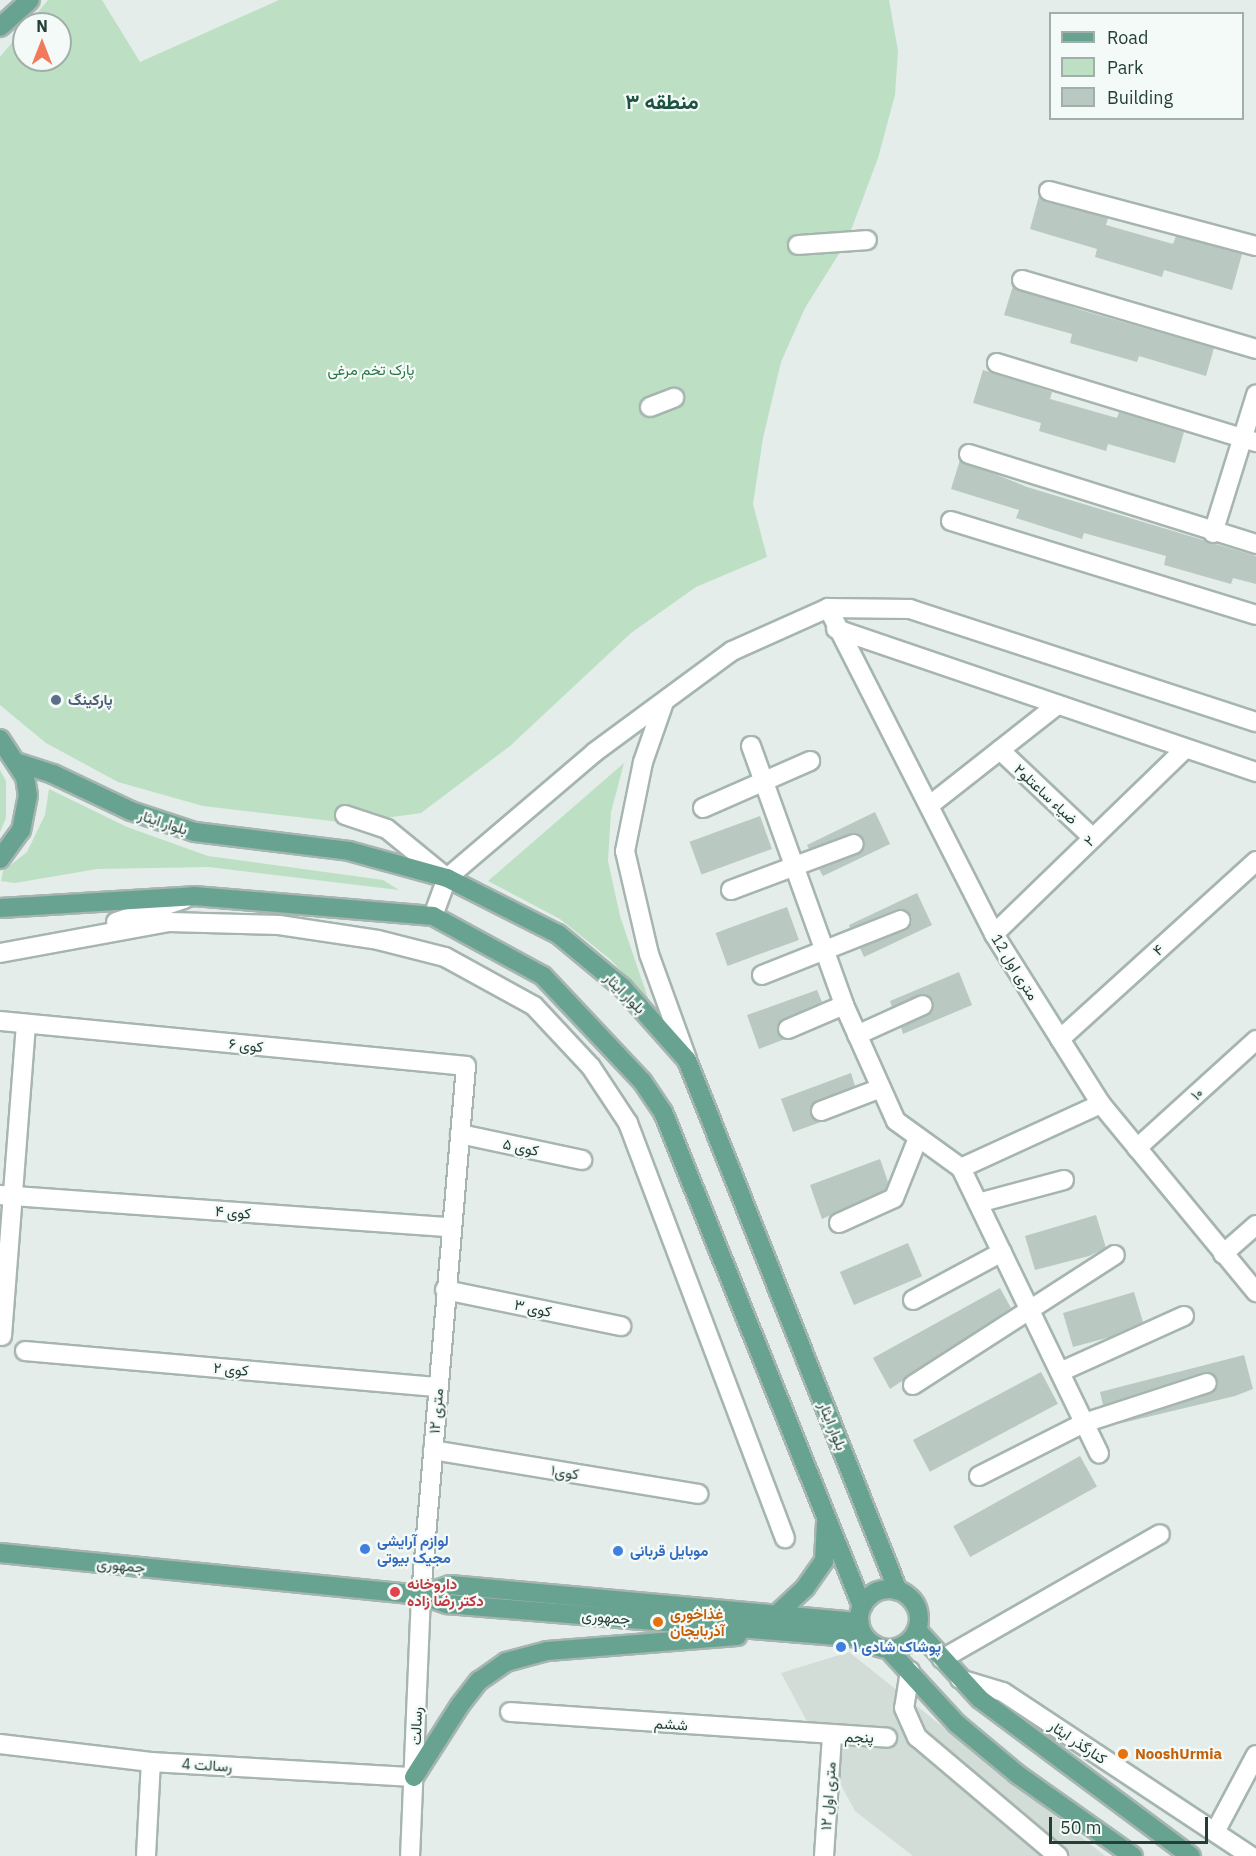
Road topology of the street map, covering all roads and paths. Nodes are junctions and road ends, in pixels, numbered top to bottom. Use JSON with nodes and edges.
{"nodes":[{"id":1,"x":30,"y":0,"type":"edge"},
{"id":2,"x":0,"y":26,"type":"edge"},
{"id":3,"x":1049,"y":191,"type":"dead end"},
{"id":4,"x":867,"y":240,"type":"dead end"},
{"id":5,"x":798,"y":245,"type":"dead end"},
{"id":6,"x":1256,"y":246,"type":"edge"},
{"id":7,"x":1022,"y":280,"type":"dead end"},
{"id":8,"x":1256,"y":349,"type":"edge"},
{"id":9,"x":997,"y":363,"type":"dead end"},
{"id":10,"x":1256,"y":395,"type":"edge"},
{"id":11,"x":674,"y":398,"type":"dead end"},
{"id":12,"x":651,"y":407,"type":"dead end"},
{"id":13,"x":1249,"y":440,"type":"edge"},
{"id":14,"x":969,"y":454,"type":"dead end"},
{"id":15,"x":951,"y":521,"type":"dead end"},
{"id":16,"x":1214,"y":533,"type":"junction"},
{"id":17,"x":1256,"y":544,"type":"edge"},
{"id":18,"x":828,"y":608,"type":"junction"},
{"id":19,"x":1256,"y":615,"type":"edge"},
{"id":20,"x":836,"y":629,"type":"junction"},
{"id":21,"x":664,"y":701,"type":"junction"},
{"id":22,"x":1057,"y":705,"type":"junction"},
{"id":23,"x":1256,"y":722,"type":"edge"},
{"id":24,"x":0,"y":739,"type":"edge"},
{"id":25,"x":751,"y":746,"type":"dead end"},
{"id":26,"x":1185,"y":749,"type":"junction"},
{"id":27,"x":1000,"y":750,"type":"junction"},
{"id":28,"x":810,"y":761,"type":"dead end"},
{"id":29,"x":16,"y":762,"type":"junction"},
{"id":30,"x":1256,"y":772,"type":"edge"},
{"id":31,"x":764,"y":781,"type":"junction"},
{"id":32,"x":930,"y":805,"type":"junction"},
{"id":33,"x":703,"y":808,"type":"dead end"},
{"id":34,"x":345,"y":815,"type":"dead end"},
{"id":35,"x":1093,"y":838,"type":"junction"},
{"id":36,"x":854,"y":844,"type":"dead end"},
{"id":37,"x":0,"y":859,"type":"edge"},
{"id":38,"x":1256,"y":861,"type":"edge"},
{"id":39,"x":794,"y":867,"type":"junction"},
{"id":40,"x":447,"y":878,"type":"junction"},
{"id":41,"x":731,"y":890,"type":"dead end"},
{"id":42,"x":194,"y":896,"type":"junction"},
{"id":43,"x":0,"y":908,"type":"edge"},
{"id":44,"x":433,"y":916,"type":"junction"},
{"id":45,"x":901,"y":920,"type":"dead end"},
{"id":46,"x":994,"y":934,"type":"junction"},
{"id":47,"x":63,"y":940,"type":"junction"},
{"id":48,"x":825,"y":950,"type":"junction"},
{"id":49,"x":0,"y":953,"type":"edge"},
{"id":50,"x":762,"y":975,"type":"dead end"},
{"id":51,"x":844,"y":1005,"type":"junction"},
{"id":52,"x":923,"y":1005,"type":"dead end"},
{"id":53,"x":0,"y":1021,"type":"edge"},
{"id":54,"x":26,"y":1024,"type":"junction"},
{"id":55,"x":788,"y":1029,"type":"dead end"},
{"id":56,"x":858,"y":1035,"type":"junction"},
{"id":57,"x":1060,"y":1039,"type":"junction"},
{"id":58,"x":1256,"y":1040,"type":"edge"},
{"id":59,"x":687,"y":1060,"type":"junction"},
{"id":60,"x":466,"y":1066,"type":"joint"},
{"id":61,"x":881,"y":1088,"type":"junction"},
{"id":62,"x":1101,"y":1104,"type":"junction"},
{"id":63,"x":821,"y":1111,"type":"dead end"},
{"id":64,"x":460,"y":1134,"type":"junction"},
{"id":65,"x":918,"y":1137,"type":"junction"},
{"id":66,"x":1137,"y":1148,"type":"junction"},
{"id":67,"x":582,"y":1160,"type":"dead end"},
{"id":68,"x":961,"y":1168,"type":"junction"},
{"id":69,"x":1064,"y":1180,"type":"dead end"},
{"id":70,"x":7,"y":1195,"type":"edge"},
{"id":71,"x":978,"y":1203,"type":"junction"},
{"id":72,"x":839,"y":1223,"type":"dead end"},
{"id":73,"x":1256,"y":1225,"type":"edge"},
{"id":74,"x":451,"y":1227,"type":"junction"},
{"id":75,"x":1002,"y":1252,"type":"junction"},
{"id":76,"x":1223,"y":1254,"type":"junction"},
{"id":77,"x":1115,"y":1255,"type":"dead end"},
{"id":78,"x":446,"y":1290,"type":"junction"},
{"id":79,"x":1256,"y":1292,"type":"edge"},
{"id":80,"x":913,"y":1300,"type":"dead end"},
{"id":81,"x":1030,"y":1310,"type":"junction"},
{"id":82,"x":1185,"y":1316,"type":"dead end"},
{"id":83,"x":621,"y":1326,"type":"dead end"},
{"id":84,"x":2,"y":1336,"type":"dead end"},
{"id":85,"x":25,"y":1351,"type":"dead end"},
{"id":86,"x":1060,"y":1372,"type":"junction"},
{"id":87,"x":1207,"y":1383,"type":"dead end"},
{"id":88,"x":913,"y":1385,"type":"dead end"},
{"id":89,"x":438,"y":1387,"type":"junction"},
{"id":90,"x":1084,"y":1423,"type":"junction"},
{"id":91,"x":432,"y":1450,"type":"junction"},
{"id":92,"x":1100,"y":1454,"type":"dead end"},
{"id":93,"x":980,"y":1476,"type":"dead end"},
{"id":94,"x":698,"y":1494,"type":"dead end"},
{"id":95,"x":827,"y":1518,"type":"junction"},
{"id":96,"x":1160,"y":1534,"type":"dead end"},
{"id":97,"x":785,"y":1538,"type":"dead end"},
{"id":98,"x":0,"y":1553,"type":"edge"},
{"id":99,"x":898,"y":1591,"type":"junction"},
{"id":100,"x":421,"y":1595,"type":"junction"},
{"id":101,"x":862,"y":1622,"type":"junction"},
{"id":102,"x":779,"y":1624,"type":"junction"},
{"id":103,"x":917,"y":1630,"type":"junction"},
{"id":104,"x":888,"y":1649,"type":"junction"},
{"id":105,"x":942,"y":1659,"type":"junction"},
{"id":106,"x":910,"y":1671,"type":"junction"},
{"id":107,"x":960,"y":1679,"type":"junction"},
{"id":108,"x":510,"y":1712,"type":"dead end"},
{"id":109,"x":832,"y":1737,"type":"junction"},
{"id":110,"x":886,"y":1738,"type":"dead end"},
{"id":111,"x":0,"y":1744,"type":"edge"},
{"id":112,"x":1256,"y":1755,"type":"edge"},
{"id":113,"x":152,"y":1762,"type":"junction"},
{"id":114,"x":414,"y":1777,"type":"junction"},
{"id":115,"x":1215,"y":1832,"type":"junction"},
{"id":116,"x":146,"y":1856,"type":"edge"},
{"id":117,"x":410,"y":1856,"type":"edge"},
{"id":118,"x":824,"y":1856,"type":"edge"},
{"id":119,"x":1058,"y":1856,"type":"edge"},
{"id":120,"x":1133,"y":1856,"type":"edge"},
{"id":121,"x":1191,"y":1856,"type":"edge"},
{"id":122,"x":1251,"y":1856,"type":"edge"}],
"edges":[{"from":1,"to":2,"type":"main road"},
{"from":3,"to":6,"type":"street"},
{"from":4,"to":5,"type":"street"},
{"from":7,"to":8,"type":"street"},
{"from":9,"to":13,"type":"street"},
{"from":10,"to":13,"type":"street"},
{"from":11,"to":12,"type":"street"},
{"from":13,"to":16,"type":"street"},
{"from":14,"to":16,"type":"street"},
{"from":15,"to":19,"type":"street"},
{"from":16,"to":17,"type":"street"},
{"from":18,"to":20,"type":"street","name":"12 متری اول"},
{"from":18,"to":21,"type":"street"},
{"from":18,"to":23,"type":"street"},
{"from":20,"to":22,"type":"street"},
{"from":20,"to":32,"type":"street","name":"12 متری اول"},
{"from":21,"to":40,"type":"street"},
{"from":21,"to":59,"type":"street"},
{"from":22,"to":26,"type":"street"},
{"from":22,"to":27,"type":"street"},
{"from":24,"to":29,"type":"main road"},
{"from":25,"to":31,"type":"street"},
{"from":26,"to":30,"type":"street"},
{"from":26,"to":35,"type":"street","name":"۲"},
{"from":27,"to":32,"type":"street"},
{"from":27,"to":35,"type":"street","name":"ضیاء ساعتلو۲"},
{"from":28,"to":31,"type":"street"},
{"from":29,"to":37,"type":"main road"},
{"from":29,"to":40,"type":"main road","name":"بلوار ایثار"},
{"from":31,"to":33,"type":"street"},
{"from":31,"to":39,"type":"street"},
{"from":32,"to":46,"type":"street","name":"12 متری اول"},
{"from":34,"to":40,"type":"street"},
{"from":35,"to":46,"type":"street","name":"۲"},
{"from":36,"to":39,"type":"street"},
{"from":38,"to":57,"type":"street","name":"۴"},
{"from":39,"to":41,"type":"street"},
{"from":39,"to":48,"type":"street"},
{"from":40,"to":44,"type":"street"},
{"from":40,"to":59,"type":"main road","name":"بلوار ایثار"},
{"from":42,"to":43,"type":"main road"},
{"from":42,"to":44,"type":"main road"},
{"from":42,"to":47,"type":"street"},
{"from":44,"to":95,"type":"main road"},
{"from":45,"to":48,"type":"street"},
{"from":46,"to":57,"type":"street","name":"12 متری اول"},
{"from":47,"to":49,"type":"street"},
{"from":47,"to":97,"type":"street"},
{"from":48,"to":50,"type":"street"},
{"from":48,"to":51,"type":"street"},
{"from":51,"to":55,"type":"street"},
{"from":51,"to":56,"type":"street"},
{"from":52,"to":56,"type":"street"},
{"from":53,"to":54,"type":"street","name":"کوی ۶"},
{"from":54,"to":60,"type":"street","name":"کوی ۶"},
{"from":54,"to":70,"type":"street"},
{"from":56,"to":61,"type":"street"},
{"from":57,"to":62,"type":"street","name":"12 متری اول"},
{"from":58,"to":66,"type":"street","name":"۱۰"},
{"from":59,"to":99,"type":"main road","name":"بلوار ایثار"},
{"from":60,"to":64,"type":"street","name":"۱۲ متری"},
{"from":61,"to":63,"type":"street"},
{"from":61,"to":65,"type":"street"},
{"from":62,"to":66,"type":"street","name":"12 متری اول"},
{"from":62,"to":68,"type":"street"},
{"from":64,"to":67,"type":"street","name":"کوی ۵"},
{"from":64,"to":74,"type":"street","name":"۱۲ متری"},
{"from":65,"to":68,"type":"street"},
{"from":65,"to":72,"type":"street"},
{"from":66,"to":76,"type":"street","name":"12 متری اول"},
{"from":68,"to":71,"type":"street"},
{"from":69,"to":71,"type":"street"},
{"from":70,"to":74,"type":"street","name":"کوی ۴"},
{"from":70,"to":84,"type":"street"},
{"from":71,"to":75,"type":"street"},
{"from":73,"to":76,"type":"street"},
{"from":74,"to":78,"type":"street","name":"۱۲ متری"},
{"from":75,"to":80,"type":"street"},
{"from":75,"to":81,"type":"street"},
{"from":76,"to":79,"type":"street","name":"12 متری اول"},
{"from":77,"to":81,"type":"street"},
{"from":78,"to":83,"type":"street","name":"کوی ۳"},
{"from":78,"to":89,"type":"street","name":"۱۲ متری"},
{"from":81,"to":86,"type":"street"},
{"from":81,"to":88,"type":"street"},
{"from":82,"to":86,"type":"street"},
{"from":85,"to":89,"type":"street","name":"کوی ۲"},
{"from":86,"to":90,"type":"street"},
{"from":87,"to":90,"type":"street"},
{"from":89,"to":91,"type":"street","name":"۱۲ متری"},
{"from":90,"to":92,"type":"street"},
{"from":90,"to":93,"type":"street"},
{"from":91,"to":94,"type":"street","name":"کوی۱"},
{"from":91,"to":100,"type":"street","name":"۱۲ متری"},
{"from":95,"to":101,"type":"main road"},
{"from":95,"to":102,"type":"main road"},
{"from":96,"to":105,"type":"street"},
{"from":98,"to":100,"type":"main road","name":"جمهوری"},
{"from":99,"to":101,"type":"main road"},
{"from":99,"to":103,"type":"main road"},
{"from":100,"to":102,"type":"main road","name":"جمهوری"},
{"from":100,"to":114,"type":"street","name":"رسالت"},
{"from":101,"to":102,"type":"main road","name":"جمهوری"},
{"from":101,"to":104,"type":"main road"},
{"from":102,"to":114,"type":"main road"},
{"from":103,"to":104,"type":"main road"},
{"from":103,"to":105,"type":"main road"},
{"from":104,"to":106,"type":"main road"},
{"from":105,"to":107,"type":"main road"},
{"from":106,"to":119,"type":"street"},
{"from":106,"to":120,"type":"main road"},
{"from":107,"to":115,"type":"street","name":"کنارگذر ایثار"},
{"from":107,"to":121,"type":"main road"},
{"from":108,"to":109,"type":"street","name":"ششم"},
{"from":109,"to":110,"type":"street","name":"پنجم"},
{"from":109,"to":118,"type":"street","name":"۱۲ متری اول"},
{"from":111,"to":113,"type":"street","name":"رسالت 4"},
{"from":112,"to":115,"type":"street"},
{"from":113,"to":114,"type":"street","name":"رسالت 4"},
{"from":113,"to":116,"type":"street"},
{"from":114,"to":117,"type":"street","name":"رسالت"},
{"from":115,"to":122,"type":"street","name":"کنارگذر ایثار"}]}
